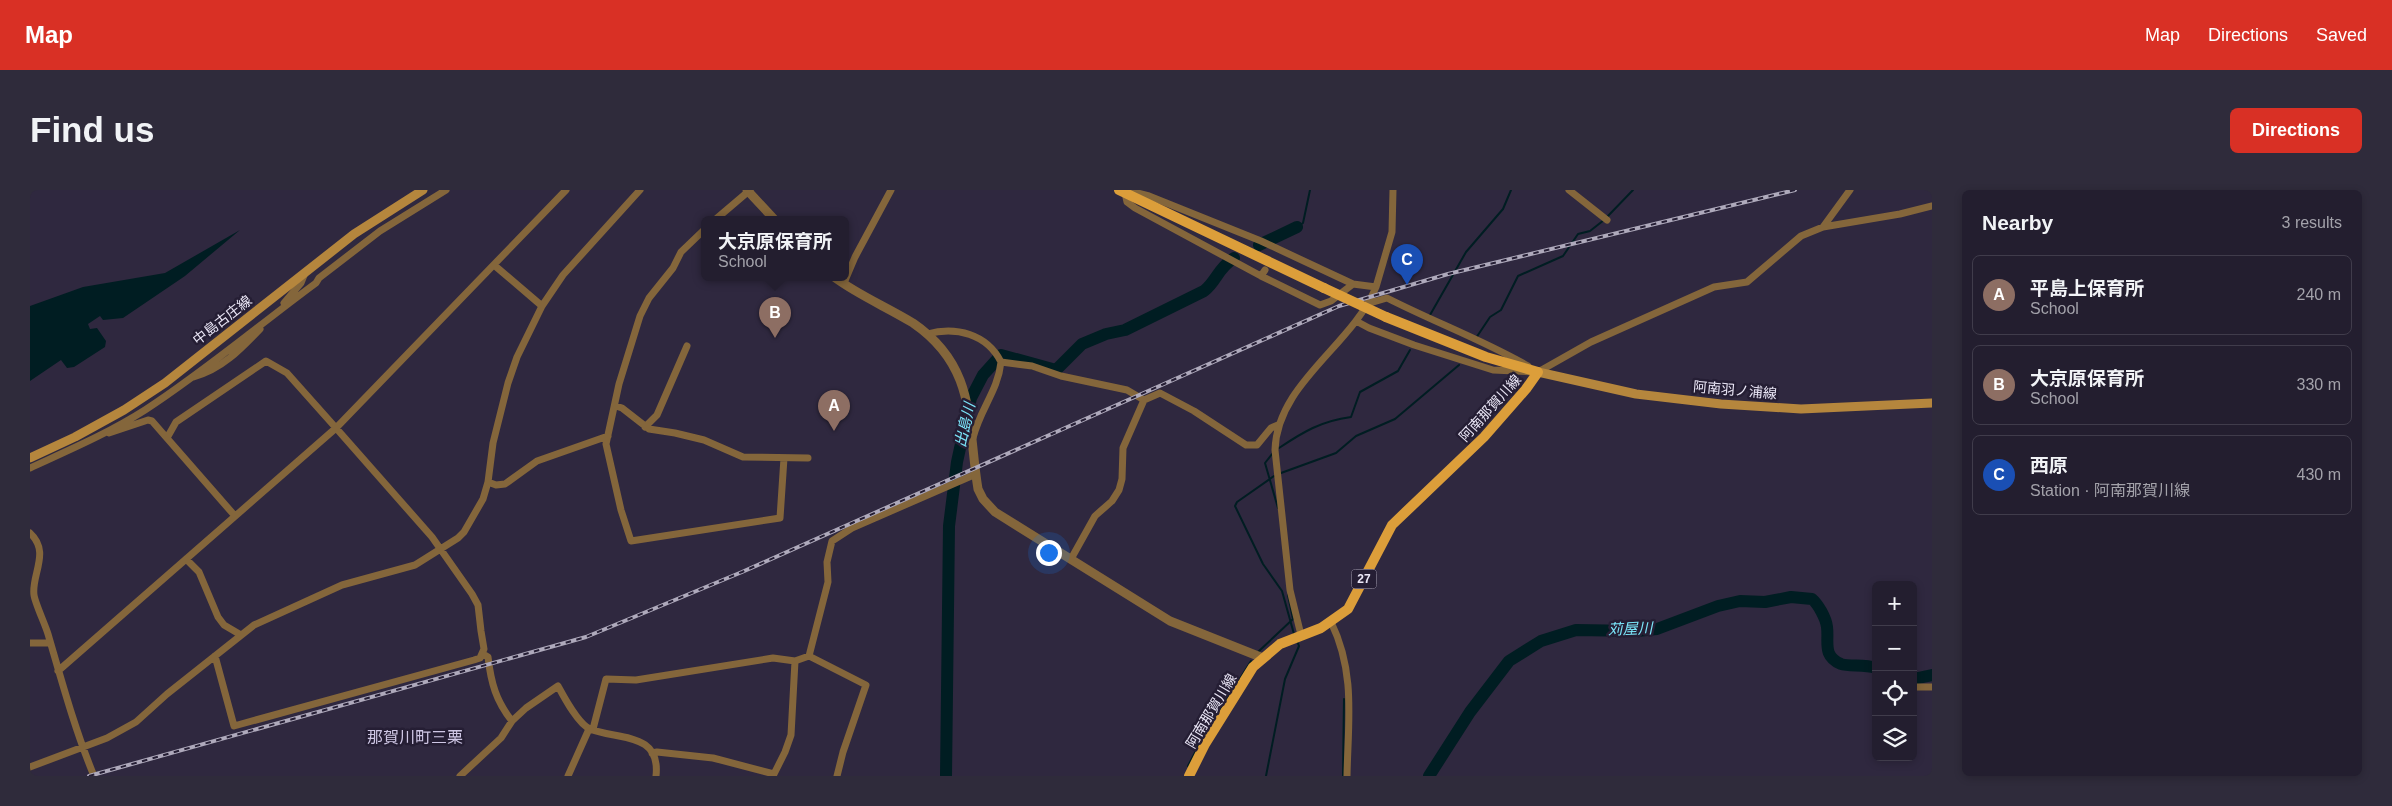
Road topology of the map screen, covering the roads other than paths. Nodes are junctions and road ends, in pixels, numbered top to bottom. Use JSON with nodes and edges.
{"nodes":[{"id":1,"x":423,"y":190,"type":"edge"},
{"id":2,"x":446,"y":190,"type":"edge"},
{"id":3,"x":566,"y":190,"type":"edge"},
{"id":4,"x":640,"y":190,"type":"edge"},
{"id":5,"x":891,"y":190,"type":"edge"},
{"id":6,"x":1393,"y":190,"type":"edge"},
{"id":7,"x":1569,"y":190,"type":"edge"},
{"id":8,"x":1850,"y":190,"type":"edge"},
{"id":9,"x":749,"y":191,"type":"edge"},
{"id":10,"x":1122,"y":191,"type":"edge"},
{"id":11,"x":1932,"y":206,"type":"edge"},
{"id":12,"x":720,"y":216,"type":"edge"},
{"id":13,"x":771,"y":216,"type":"edge"},
{"id":14,"x":1605,"y":218,"type":"dead end"},
{"id":15,"x":1823,"y":227,"type":"junction"},
{"id":16,"x":701,"y":233,"type":"edge"},
{"id":17,"x":494,"y":265,"type":"junction"},
{"id":18,"x":849,"y":271,"type":"edge"},
{"id":19,"x":305,"y":272,"type":"junction"},
{"id":20,"x":841,"y":281,"type":"edge"},
{"id":21,"x":844,"y":283,"type":"joint"},
{"id":22,"x":1354,"y":284,"type":"junction"},
{"id":23,"x":1376,"y":287,"type":"junction"},
{"id":24,"x":1370,"y":303,"type":"junction"},
{"id":25,"x":542,"y":306,"type":"junction"},
{"id":26,"x":275,"y":313,"type":"junction"},
{"id":27,"x":1356,"y":321,"type":"junction"},
{"id":28,"x":927,"y":334,"type":"junction"},
{"id":29,"x":687,"y":346,"type":"dead end"},
{"id":30,"x":1001,"y":362,"type":"junction"},
{"id":31,"x":1538,"y":372,"type":"junction"},
{"id":32,"x":1144,"y":400,"type":"junction"},
{"id":33,"x":1932,"y":403,"type":"edge"},
{"id":34,"x":616,"y":406,"type":"junction"},
{"id":35,"x":1278,"y":425,"type":"junction"},
{"id":36,"x":336,"y":428,"type":"junction"},
{"id":37,"x":645,"y":428,"type":"junction"},
{"id":38,"x":102,"y":434,"type":"junction"},
{"id":39,"x":608,"y":436,"type":"junction"},
{"id":40,"x":167,"y":438,"type":"junction"},
{"id":41,"x":973,"y":440,"type":"junction"},
{"id":42,"x":47,"y":451,"type":"junction"},
{"id":43,"x":30,"y":458,"type":"edge"},
{"id":44,"x":784,"y":458,"type":"junction"},
{"id":45,"x":808,"y":458,"type":"dead end"},
{"id":46,"x":30,"y":467,"type":"edge"},
{"id":47,"x":976,"y":474,"type":"junction"},
{"id":48,"x":488,"y":482,"type":"junction"},
{"id":49,"x":235,"y":516,"type":"junction"},
{"id":50,"x":30,"y":533,"type":"edge"},
{"id":51,"x":441,"y":550,"type":"junction"},
{"id":52,"x":186,"y":559,"type":"junction"},
{"id":53,"x":1071,"y":559,"type":"junction"},
{"id":54,"x":1331,"y":622,"type":"junction"},
{"id":55,"x":241,"y":635,"type":"junction"},
{"id":56,"x":1301,"y":635,"type":"junction"},
{"id":57,"x":50,"y":642,"type":"junction"},
{"id":58,"x":30,"y":643,"type":"edge"},
{"id":59,"x":483,"y":654,"type":"junction"},
{"id":60,"x":215,"y":656,"type":"junction"},
{"id":61,"x":809,"y":656,"type":"junction"},
{"id":62,"x":1262,"y":658,"type":"junction"},
{"id":63,"x":795,"y":661,"type":"junction"},
{"id":64,"x":58,"y":671,"type":"junction"},
{"id":65,"x":1917,"y":687,"type":"edge"},
{"id":66,"x":1932,"y":687,"type":"edge"},
{"id":67,"x":512,"y":721,"type":"junction"},
{"id":68,"x":591,"y":729,"type":"junction"},
{"id":69,"x":82,"y":747,"type":"junction"},
{"id":70,"x":652,"y":753,"type":"junction"},
{"id":71,"x":30,"y":767,"type":"edge"},
{"id":72,"x":768,"y":775,"type":"edge"},
{"id":73,"x":94,"y":776,"type":"edge"},
{"id":74,"x":460,"y":776,"type":"edge"},
{"id":75,"x":568,"y":776,"type":"edge"},
{"id":76,"x":656,"y":776,"type":"edge"},
{"id":77,"x":837,"y":776,"type":"edge"},
{"id":78,"x":1189,"y":776,"type":"edge"},
{"id":79,"x":1347,"y":776,"type":"edge"}],
"edges":[{"from":1,"to":19,"type":"main road","name":"中島古庄線"},
{"from":2,"to":26,"type":"street"},
{"from":3,"to":17,"type":"street"},
{"from":4,"to":25,"type":"street"},
{"from":5,"to":18,"type":"street"},
{"from":6,"to":23,"type":"street"},
{"from":7,"to":14,"type":"street"},
{"from":8,"to":15,"type":"street"},
{"from":9,"to":12,"type":"street"},
{"from":9,"to":13,"type":"street"},
{"from":10,"to":22,"type":"street"},
{"from":10,"to":22,"type":"street"},
{"from":10,"to":31,"type":"main road","name":"阿南那賀川線","bridge":true},
{"from":11,"to":15,"type":"street"},
{"from":15,"to":31,"type":"street"},
{"from":16,"to":34,"type":"street"},
{"from":17,"to":25,"type":"street"},
{"from":17,"to":36,"type":"street"},
{"from":19,"to":26,"type":"street"},
{"from":19,"to":42,"type":"main road","name":"中島古庄線"},
{"from":20,"to":21,"type":"street"},
{"from":21,"to":28,"type":"street"},
{"from":22,"to":23,"type":"street"},
{"from":23,"to":24,"type":"street"},
{"from":24,"to":27,"type":"street"},
{"from":24,"to":31,"type":"street"},
{"from":25,"to":48,"type":"street"},
{"from":26,"to":38,"type":"street"},
{"from":27,"to":31,"type":"street"},
{"from":27,"to":35,"type":"street"},
{"from":28,"to":30,"type":"street"},
{"from":28,"to":41,"type":"street"},
{"from":29,"to":37,"type":"street"},
{"from":30,"to":32,"type":"street"},
{"from":30,"to":41,"type":"street"},
{"from":31,"to":33,"type":"main road","name":"阿南羽ノ浦線"},
{"from":31,"to":54,"type":"main road","name":"阿南那賀川線","number":"27"},
{"from":32,"to":35,"type":"street"},
{"from":32,"to":53,"type":"street"},
{"from":34,"to":37,"type":"street"},
{"from":34,"to":39,"type":"street"},
{"from":35,"to":56,"type":"street"},
{"from":36,"to":40,"type":"street"},
{"from":36,"to":49,"type":"street"},
{"from":36,"to":51,"type":"street"},
{"from":37,"to":44,"type":"street"},
{"from":38,"to":40,"type":"street"},
{"from":38,"to":46,"type":"street"},
{"from":39,"to":44,"type":"street"},
{"from":39,"to":48,"type":"street"},
{"from":40,"to":49,"type":"street"},
{"from":41,"to":47,"type":"street"},
{"from":42,"to":43,"type":"main road","name":"中島古庄線"},
{"from":42,"to":46,"type":"street"},
{"from":44,"to":45,"type":"street"},
{"from":47,"to":53,"type":"street"},
{"from":47,"to":61,"type":"street"},
{"from":48,"to":51,"type":"street"},
{"from":49,"to":52,"type":"street"},
{"from":50,"to":57,"type":"street"},
{"from":51,"to":55,"type":"street"},
{"from":51,"to":59,"type":"street"},
{"from":52,"to":55,"type":"street"},
{"from":52,"to":64,"type":"street"},
{"from":53,"to":62,"type":"street"},
{"from":54,"to":56,"type":"main road","name":"阿南那賀川線","number":"27"},
{"from":54,"to":79,"type":"street"},
{"from":55,"to":60,"type":"street"},
{"from":56,"to":62,"type":"main road","name":"阿南那賀川線","number":"27"},
{"from":57,"to":58,"type":"street"},
{"from":57,"to":64,"type":"street"},
{"from":59,"to":60,"type":"street"},
{"from":59,"to":67,"type":"street"},
{"from":60,"to":69,"type":"street"},
{"from":61,"to":63,"type":"street"},
{"from":61,"to":77,"type":"street"},
{"from":62,"to":78,"type":"main road","name":"阿南那賀川線","number":"27"},
{"from":63,"to":68,"type":"street"},
{"from":63,"to":72,"type":"street"},
{"from":64,"to":69,"type":"street"},
{"from":65,"to":66,"type":"street"},
{"from":67,"to":68,"type":"street"},
{"from":67,"to":74,"type":"street"},
{"from":68,"to":70,"type":"street"},
{"from":68,"to":75,"type":"street"},
{"from":69,"to":71,"type":"street"},
{"from":69,"to":73,"type":"street"},
{"from":70,"to":72,"type":"street"},
{"from":70,"to":76,"type":"street"}]}
